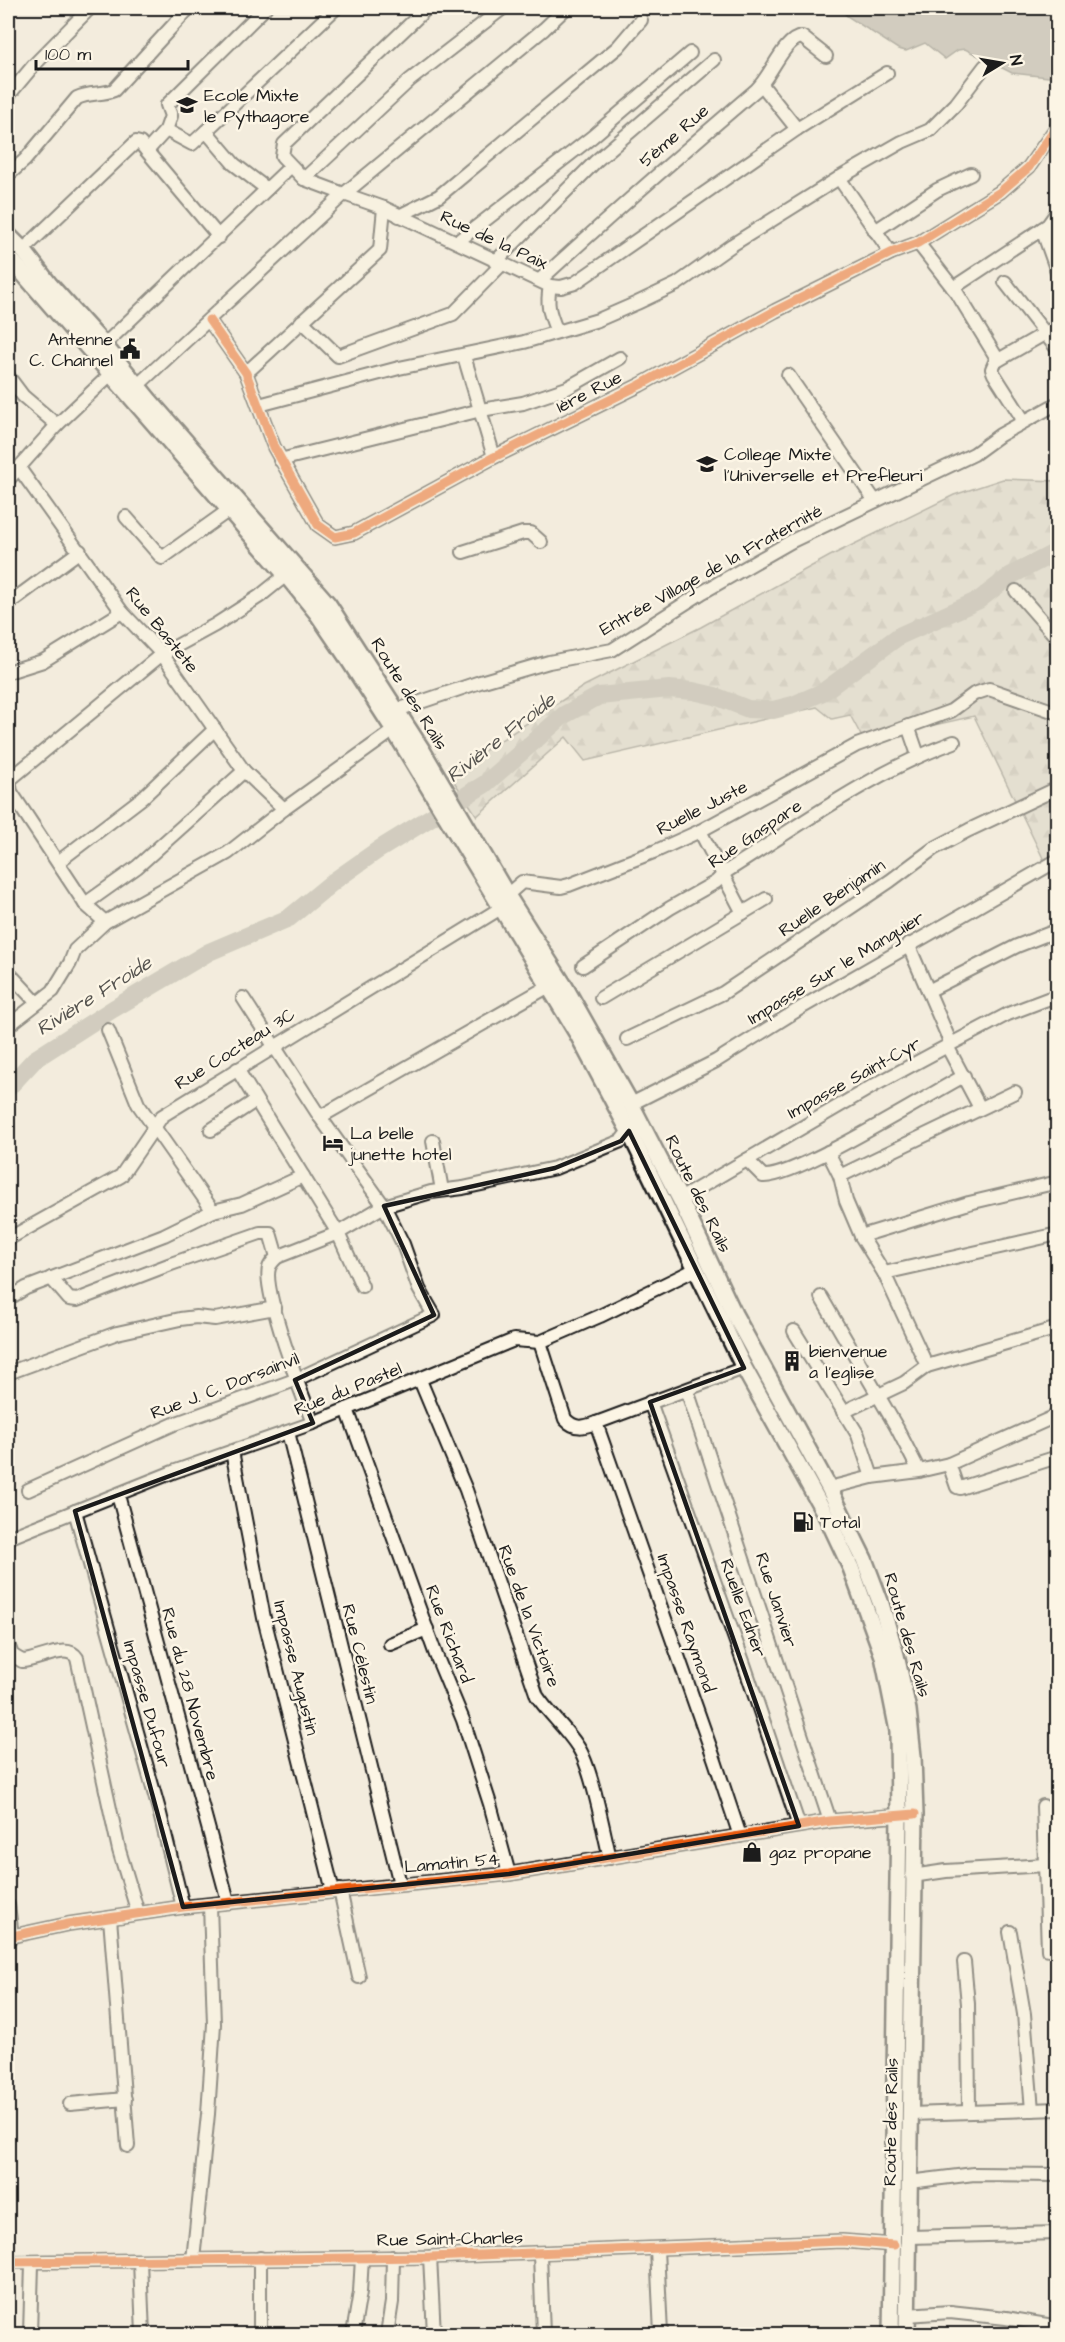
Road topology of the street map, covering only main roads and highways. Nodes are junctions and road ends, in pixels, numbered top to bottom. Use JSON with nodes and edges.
{"nodes":[{"id":1,"x":8,"y":235,"type":"edge"},
{"id":2,"x":8,"y":256,"type":"edge"},
{"id":3,"x":116,"y":369,"type":"junction"},
{"id":4,"x":415,"y":753,"type":"junction"},
{"id":5,"x":504,"y":901,"type":"junction"},
{"id":6,"x":907,"y":1815,"type":"junction"},
{"id":7,"x":891,"y":2334,"type":"edge"},
{"id":8,"x":907,"y":2334,"type":"edge"}],
"edges":[{"from":1,"to":3,"type":"main road","name":"Route des Rails"},
{"from":2,"to":3,"type":"main road","name":"Route des Rails"},
{"from":3,"to":4,"type":"main road","name":"Route des Rails"},
{"from":3,"to":4,"type":"main road","name":"Route des Rails"},
{"from":4,"to":5,"type":"main road","name":"Route des Rails"},
{"from":5,"to":6,"type":"main road","name":"Route des Rails"},
{"from":5,"to":6,"type":"main road","name":"Route des Rails"},
{"from":6,"to":7,"type":"main road","name":"Route des Rails"},
{"from":6,"to":8,"type":"main road","name":"Route des Rails"}]}
